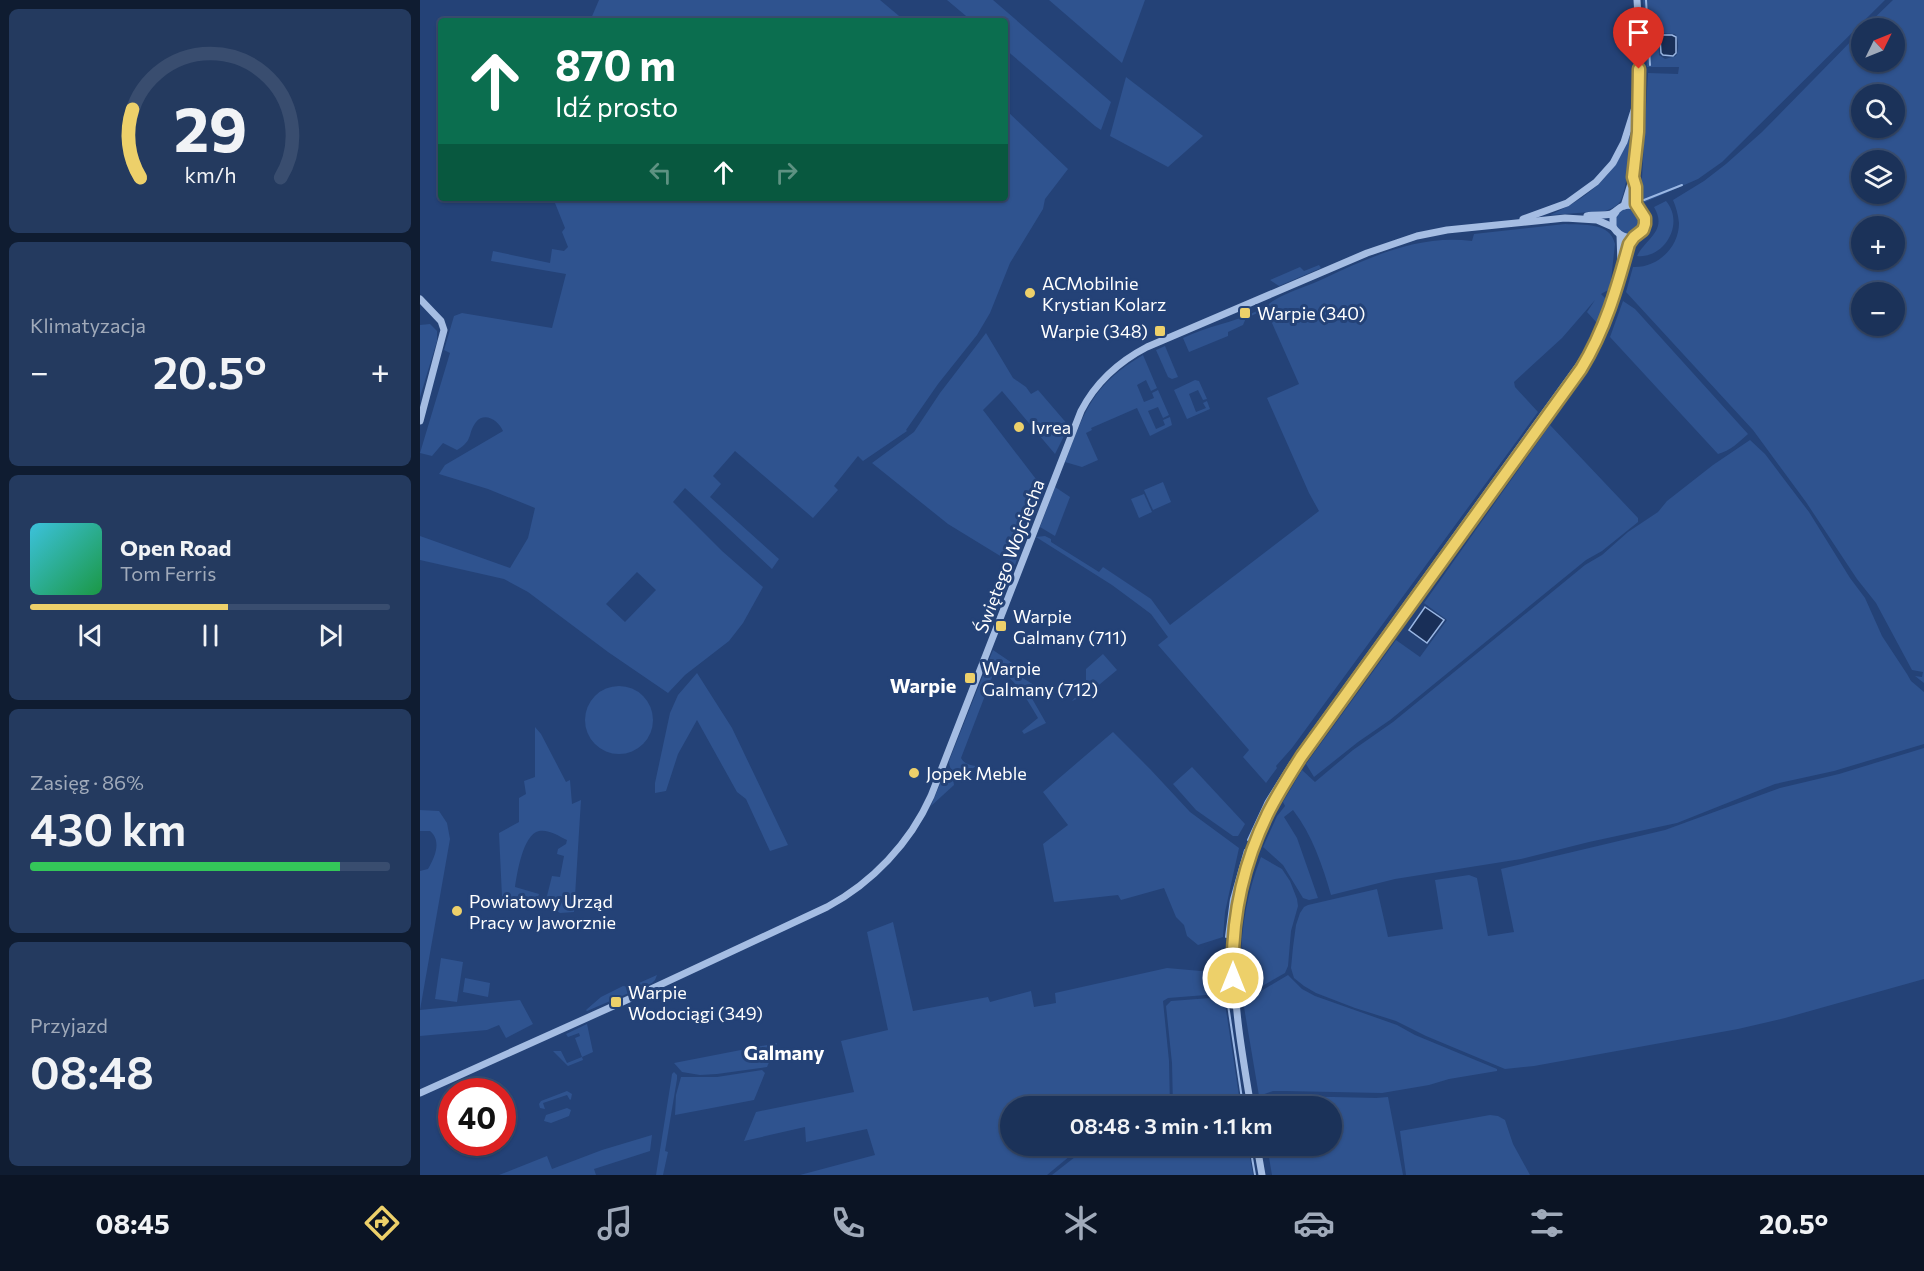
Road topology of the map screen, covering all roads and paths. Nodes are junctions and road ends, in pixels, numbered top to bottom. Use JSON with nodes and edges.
{"nodes":[{"id":1,"x":1637,"y":0,"type":"edge"},
{"id":2,"x":1639,"y":94,"type":"junction"},
{"id":3,"x":1633,"y":177,"type":"junction"},
{"id":4,"x":1624,"y":206,"type":"junction"},
{"id":5,"x":1637,"y":208,"type":"junction"},
{"id":6,"x":1616,"y":212,"type":"junction"},
{"id":7,"x":1579,"y":218,"type":"junction"},
{"id":8,"x":1510,"y":224,"type":"junction"},
{"id":9,"x":1613,"y":227,"type":"junction"},
{"id":10,"x":1620,"y":235,"type":"junction"},
{"id":11,"x":1634,"y":237,"type":"junction"},
{"id":12,"x":1621,"y":271,"type":"junction"},
{"id":13,"x":420,"y":299,"type":"edge"},
{"id":14,"x":420,"y":421,"type":"edge"},
{"id":15,"x":420,"y":1093,"type":"edge"},
{"id":16,"x":1249,"y":1096,"type":"edge"},
{"id":17,"x":1259,"y":1156,"type":"edge"},
{"id":18,"x":1262,"y":1175,"type":"edge"}],
"edges":[{"from":1,"to":2,"type":"street"},
{"from":2,"to":3,"type":"street"},
{"from":2,"to":8,"type":"street"},
{"from":3,"to":4,"type":"street"},
{"from":3,"to":5,"type":"street"},
{"from":4,"to":5,"type":"street"},
{"from":4,"to":6,"type":"street"},
{"from":5,"to":11,"type":"street"},
{"from":6,"to":7,"type":"street","name":"Świętego Wojciecha"},
{"from":6,"to":9,"type":"street"},
{"from":7,"to":8,"type":"street","name":"Świętego Wojciecha"},
{"from":7,"to":9,"type":"street","name":"Świętego Wojciecha"},
{"from":8,"to":15,"type":"street","name":"Świętego Wojciecha"},
{"from":9,"to":10,"type":"street"},
{"from":10,"to":11,"type":"street"},
{"from":10,"to":12,"type":"street"},
{"from":11,"to":12,"type":"street"},
{"from":12,"to":16,"type":"street"},
{"from":13,"to":14,"type":"street"},
{"from":17,"to":18,"type":"street"}]}
